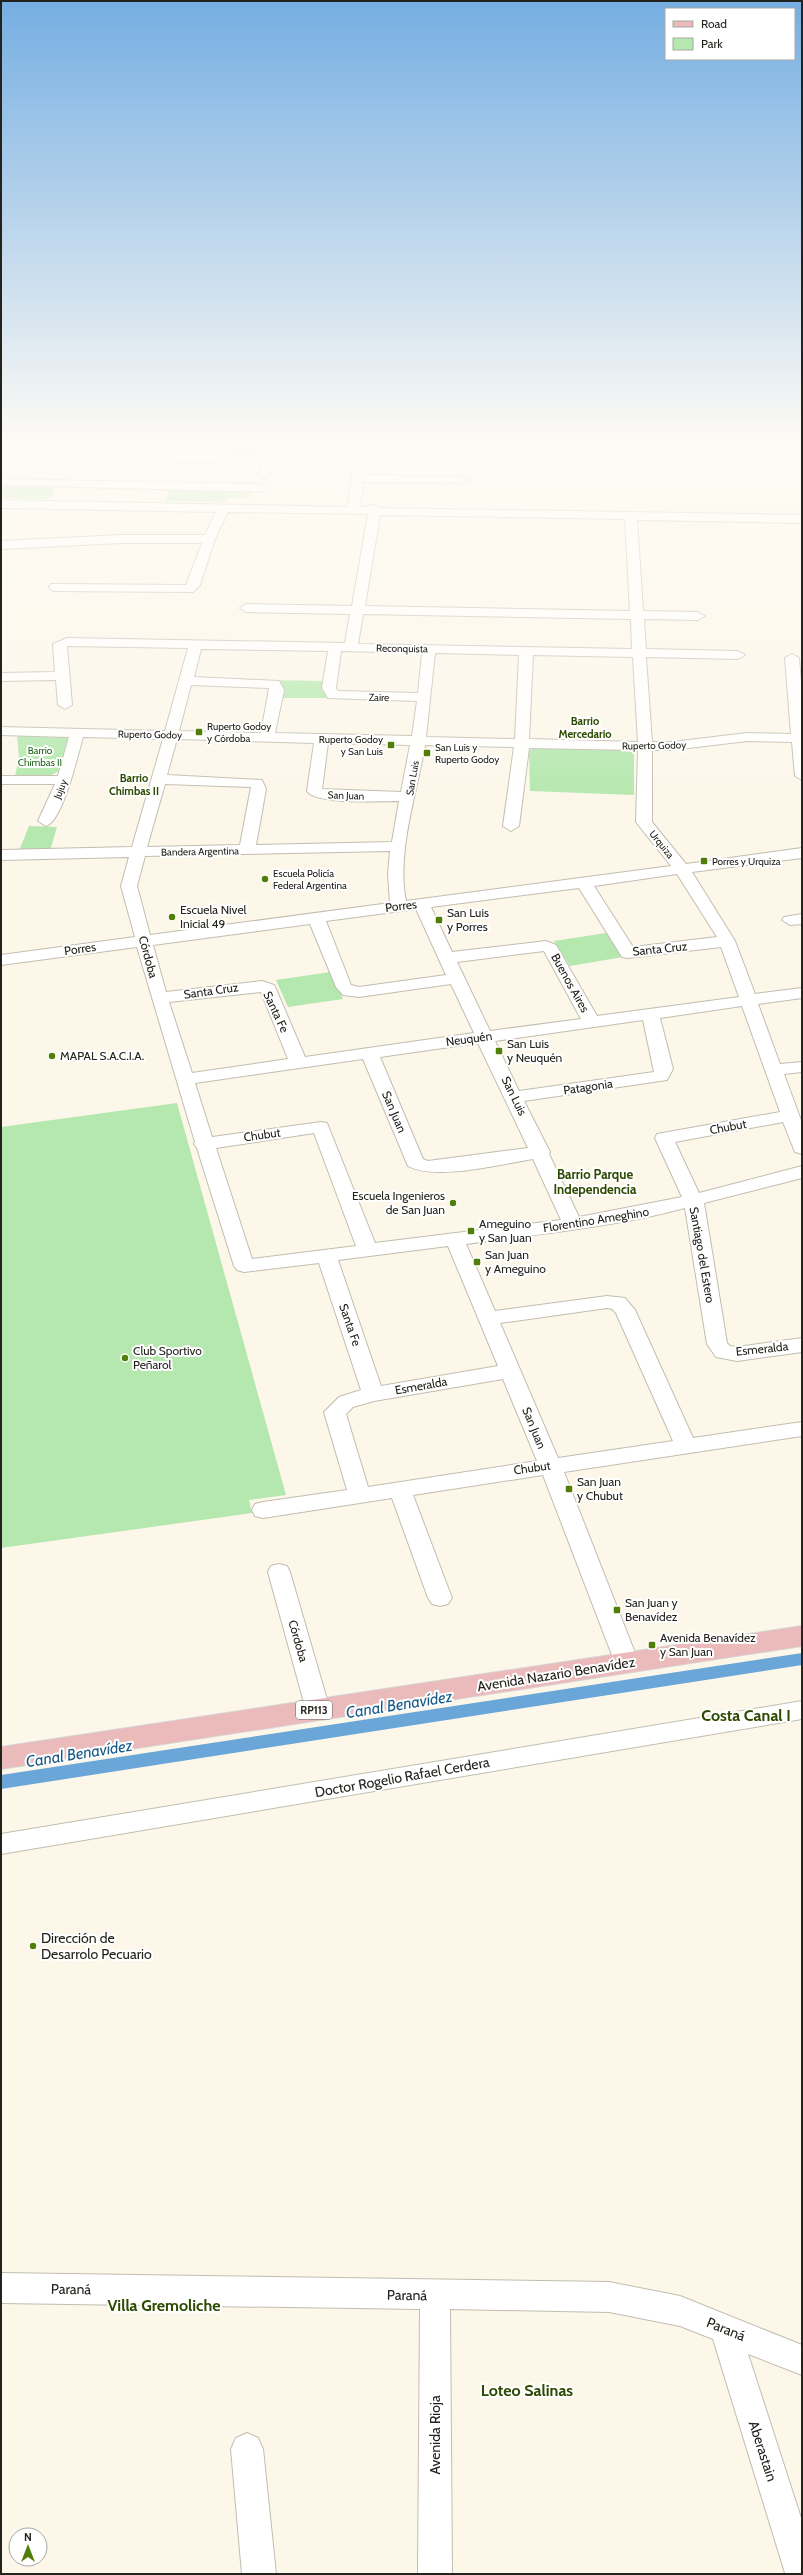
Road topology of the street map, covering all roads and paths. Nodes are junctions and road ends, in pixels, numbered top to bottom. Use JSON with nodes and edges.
{"nodes":[{"id":1,"x":200,"y":565,"type":"edge"},
{"id":2,"x":366,"y":565,"type":"edge"},
{"id":3,"x":634,"y":565,"type":"edge"},
{"id":4,"x":55,"y":587,"type":"dead end"},
{"id":5,"x":246,"y":608,"type":"dead end"},
{"id":6,"x":358,"y":610,"type":"junction"},
{"id":7,"x":637,"y":615,"type":"junction"},
{"id":8,"x":698,"y":616,"type":"dead end"},
{"id":9,"x":196,"y":644,"type":"junction"},
{"id":10,"x":335,"y":647,"type":"junction"},
{"id":11,"x":351,"y":647,"type":"junction"},
{"id":12,"x":429,"y":648,"type":"junction"},
{"id":13,"x":526,"y":651,"type":"junction"},
{"id":14,"x":641,"y":652,"type":"junction"},
{"id":15,"x":738,"y":655,"type":"dead end"},
{"id":16,"x":792,"y":658,"type":"dead end"},
{"id":17,"x":63,"y":676,"type":"junction"},
{"id":18,"x":1,"y":677,"type":"edge"},
{"id":19,"x":186,"y":681,"type":"junction"},
{"id":20,"x":425,"y":697,"type":"junction"},
{"id":21,"x":65,"y":705,"type":"dead end"},
{"id":22,"x":1,"y":731,"type":"edge"},
{"id":23,"x":77,"y":732,"type":"junction"},
{"id":24,"x":171,"y":734,"type":"junction"},
{"id":25,"x":267,"y":736,"type":"junction"},
{"id":26,"x":322,"y":738,"type":"junction"},
{"id":27,"x":800,"y":738,"type":"edge"},
{"id":28,"x":418,"y":740,"type":"junction"},
{"id":29,"x":522,"y":743,"type":"junction"},
{"id":30,"x":645,"y":746,"type":"junction"},
{"id":31,"x":802,"y":776,"type":"edge"},
{"id":32,"x":160,"y":779,"type":"junction"},
{"id":33,"x":1,"y":780,"type":"edge"},
{"id":34,"x":64,"y":780,"type":"junction"},
{"id":35,"x":408,"y":797,"type":"junction"},
{"id":36,"x":46,"y":821,"type":"dead end"},
{"id":37,"x":512,"y":826,"type":"dead end"},
{"id":38,"x":399,"y":846,"type":"junction"},
{"id":39,"x":247,"y":850,"type":"junction"},
{"id":40,"x":139,"y":852,"type":"junction"},
{"id":41,"x":802,"y":853,"type":"edge"},
{"id":42,"x":1,"y":855,"type":"edge"},
{"id":43,"x":682,"y":869,"type":"junction"},
{"id":44,"x":584,"y":882,"type":"junction"},
{"id":45,"x":421,"y":904,"type":"junction"},
{"id":46,"x":399,"y":907,"type":"junction"},
{"id":47,"x":316,"y":918,"type":"junction"},
{"id":48,"x":144,"y":940,"type":"junction"},
{"id":49,"x":727,"y":941,"type":"junction"},
{"id":50,"x":447,"y":958,"type":"junction"},
{"id":51,"x":1,"y":960,"type":"edge"},
{"id":52,"x":457,"y":978,"type":"junction"},
{"id":53,"x":262,"y":986,"type":"joint"},
{"id":54,"x":802,"y":993,"type":"edge"},
{"id":55,"x":159,"y":998,"type":"junction"},
{"id":56,"x":748,"y":999,"type":"junction"},
{"id":57,"x":650,"y":1014,"type":"junction"},
{"id":58,"x":592,"y":1022,"type":"junction"},
{"id":59,"x":485,"y":1037,"type":"junction"},
{"id":60,"x":370,"y":1053,"type":"junction"},
{"id":61,"x":298,"y":1062,"type":"junction"},
{"id":62,"x":802,"y":1067,"type":"edge"},
{"id":63,"x":776,"y":1070,"type":"junction"},
{"id":64,"x":184,"y":1079,"type":"junction"},
{"id":65,"x":514,"y":1097,"type":"junction"},
{"id":66,"x":791,"y":1115,"type":"junction"},
{"id":67,"x":664,"y":1138,"type":"joint"},
{"id":68,"x":203,"y":1144,"type":"junction"},
{"id":69,"x":802,"y":1148,"type":"edge"},
{"id":70,"x":541,"y":1152,"type":"junction"},
{"id":71,"x":802,"y":1172,"type":"edge"},
{"id":72,"x":693,"y":1200,"type":"junction"},
{"id":73,"x":574,"y":1224,"type":"junction"},
{"id":74,"x":455,"y":1240,"type":"junction"},
{"id":75,"x":368,"y":1249,"type":"junction"},
{"id":76,"x":326,"y":1255,"type":"junction"},
{"id":77,"x":244,"y":1266,"type":"joint"},
{"id":78,"x":489,"y":1318,"type":"junction"},
{"id":79,"x":802,"y":1345,"type":"edge"},
{"id":80,"x":722,"y":1352,"type":"joint"},
{"id":81,"x":511,"y":1371,"type":"junction"},
{"id":82,"x":373,"y":1394,"type":"junction"},
{"id":83,"x":802,"y":1429,"type":"edge"},
{"id":84,"x":686,"y":1446,"type":"junction"},
{"id":85,"x":550,"y":1466,"type":"junction"},
{"id":86,"x":399,"y":1488,"type":"junction"},
{"id":87,"x":359,"y":1494,"type":"junction"},
{"id":88,"x":263,"y":1510,"type":"dead end"},
{"id":89,"x":279,"y":1572,"type":"dead end"},
{"id":90,"x":440,"y":1598,"type":"dead end"},
{"id":91,"x":802,"y":1636,"type":"edge"},
{"id":92,"x":626,"y":1663,"type":"junction"},
{"id":93,"x":318,"y":1710,"type":"junction"},
{"id":94,"x":802,"y":1710,"type":"edge"},
{"id":95,"x":1,"y":1758,"type":"edge"},
{"id":96,"x":1,"y":1844,"type":"edge"},
{"id":97,"x":1,"y":2288,"type":"edge"},
{"id":98,"x":435,"y":2296,"type":"junction"},
{"id":99,"x":725,"y":2329,"type":"junction"},
{"id":100,"x":802,"y":2360,"type":"edge"},
{"id":101,"x":247,"y":2448,"type":"dead end"},
{"id":102,"x":802,"y":2573,"type":"edge"},
{"id":103,"x":259,"y":2574,"type":"edge"},
{"id":104,"x":435,"y":2574,"type":"edge"}],
"edges":[{"from":1,"to":4,"type":"street"},
{"from":2,"to":6,"type":"street"},
{"from":3,"to":7,"type":"street","name":"Urquiza"},
{"from":5,"to":6,"type":"street"},
{"from":6,"to":7,"type":"street"},
{"from":6,"to":11,"type":"street"},
{"from":7,"to":8,"type":"street"},
{"from":7,"to":14,"type":"street","name":"Urquiza"},
{"from":9,"to":10,"type":"street","name":"Reconquista"},
{"from":9,"to":17,"type":"street","name":"Reconquista"},
{"from":9,"to":19,"type":"street","name":"Córdoba"},
{"from":10,"to":11,"type":"street","name":"Reconquista"},
{"from":10,"to":20,"type":"street","name":"Zaire"},
{"from":11,"to":12,"type":"street","name":"Reconquista"},
{"from":12,"to":13,"type":"street","name":"Reconquista"},
{"from":12,"to":20,"type":"street","name":"San Luis"},
{"from":13,"to":14,"type":"street","name":"Reconquista"},
{"from":13,"to":29,"type":"street"},
{"from":14,"to":15,"type":"street","name":"Reconquista"},
{"from":14,"to":30,"type":"street","name":"Urquiza"},
{"from":16,"to":27,"type":"street"},
{"from":17,"to":18,"type":"street"},
{"from":17,"to":21,"type":"street"},
{"from":19,"to":24,"type":"street","name":"Córdoba"},
{"from":19,"to":25,"type":"street"},
{"from":20,"to":28,"type":"street","name":"San Luis"},
{"from":22,"to":23,"type":"street","name":"Ruperto Godoy"},
{"from":23,"to":24,"type":"street","name":"Ruperto Godoy"},
{"from":23,"to":34,"type":"street","name":"Jujuy"},
{"from":24,"to":25,"type":"street","name":"Ruperto Godoy"},
{"from":24,"to":32,"type":"street","name":"Córdoba"},
{"from":25,"to":26,"type":"street","name":"Ruperto Godoy"},
{"from":26,"to":28,"type":"street","name":"Ruperto Godoy"},
{"from":26,"to":35,"type":"street","name":"San Juan"},
{"from":27,"to":30,"type":"street","name":"Ruperto Godoy"},
{"from":27,"to":31,"type":"street"},
{"from":28,"to":29,"type":"street","name":"Ruperto Godoy"},
{"from":28,"to":35,"type":"street","name":"San Luis"},
{"from":29,"to":30,"type":"street","name":"Ruperto Godoy"},
{"from":29,"to":37,"type":"street"},
{"from":30,"to":43,"type":"street","name":"Urquiza"},
{"from":32,"to":39,"type":"street"},
{"from":32,"to":40,"type":"street","name":"Córdoba"},
{"from":33,"to":34,"type":"street"},
{"from":34,"to":36,"type":"street","name":"Jujuy"},
{"from":35,"to":38,"type":"street","name":"San Luis"},
{"from":38,"to":39,"type":"street","name":"Bandera Argentina"},
{"from":38,"to":46,"type":"street","name":"San Luis"},
{"from":39,"to":40,"type":"street","name":"Bandera Argentina"},
{"from":40,"to":42,"type":"street","name":"Bandera Argentina"},
{"from":40,"to":48,"type":"street","name":"Córdoba"},
{"from":41,"to":43,"type":"street","name":"Porres"},
{"from":43,"to":44,"type":"street","name":"Porres"},
{"from":43,"to":49,"type":"street","name":"Urquiza"},
{"from":44,"to":45,"type":"street","name":"Porres"},
{"from":44,"to":49,"type":"street","name":"Santa Cruz"},
{"from":45,"to":46,"type":"street","name":"Porres"},
{"from":45,"to":50,"type":"street","name":"San Luis"},
{"from":46,"to":47,"type":"street","name":"Porres"},
{"from":47,"to":48,"type":"street","name":"Porres"},
{"from":47,"to":52,"type":"street"},
{"from":48,"to":51,"type":"street","name":"Porres"},
{"from":48,"to":55,"type":"street","name":"Córdoba"},
{"from":49,"to":56,"type":"street","name":"Urquiza"},
{"from":50,"to":52,"type":"street","name":"San Luis"},
{"from":50,"to":58,"type":"street","name":"Buenos Aires"},
{"from":52,"to":59,"type":"street","name":"San Luis"},
{"from":53,"to":55,"type":"street","name":"Santa Cruz"},
{"from":53,"to":61,"type":"street","name":"Santa Fe"},
{"from":54,"to":56,"type":"street","name":"Neuquén"},
{"from":55,"to":64,"type":"street","name":"Córdoba"},
{"from":56,"to":57,"type":"street","name":"Neuquén"},
{"from":56,"to":63,"type":"street","name":"Urquiza"},
{"from":57,"to":58,"type":"street","name":"Neuquén"},
{"from":57,"to":65,"type":"street","name":"Patagonia"},
{"from":58,"to":59,"type":"street","name":"Neuquén"},
{"from":59,"to":60,"type":"street","name":"Neuquén"},
{"from":59,"to":65,"type":"street","name":"San Luis"},
{"from":60,"to":61,"type":"street","name":"Neuquén"},
{"from":60,"to":70,"type":"street","name":"San Juan"},
{"from":61,"to":64,"type":"street","name":"Neuquén"},
{"from":62,"to":63,"type":"street"},
{"from":63,"to":66,"type":"street","name":"Urquiza"},
{"from":64,"to":68,"type":"street","name":"Córdoba"},
{"from":65,"to":70,"type":"street","name":"San Luis"},
{"from":66,"to":67,"type":"street","name":"Chubut"},
{"from":66,"to":69,"type":"street","name":"Urquiza"},
{"from":67,"to":72,"type":"street","name":"Santiago del Estero"},
{"from":68,"to":75,"type":"street","name":"Chubut"},
{"from":68,"to":77,"type":"street","name":"Córdoba"},
{"from":70,"to":73,"type":"street","name":"San Luis"},
{"from":71,"to":72,"type":"street","name":"Florentino Ameghino"},
{"from":72,"to":73,"type":"street","name":"Florentino Ameghino"},
{"from":72,"to":80,"type":"street","name":"Santiago del Estero"},
{"from":73,"to":74,"type":"street","name":"Florentino Ameghino"},
{"from":74,"to":75,"type":"street","name":"Florentino Ameghino"},
{"from":74,"to":78,"type":"street","name":"San Juan"},
{"from":75,"to":76,"type":"street","name":"Florentino Ameghino"},
{"from":76,"to":77,"type":"street","name":"Florentino Ameghino"},
{"from":76,"to":82,"type":"street","name":"Santa Fe"},
{"from":78,"to":81,"type":"street","name":"San Juan"},
{"from":78,"to":84,"type":"street"},
{"from":79,"to":80,"type":"street","name":"Esmeralda"},
{"from":81,"to":82,"type":"street","name":"Esmeralda"},
{"from":81,"to":85,"type":"street","name":"San Juan"},
{"from":82,"to":87,"type":"street","name":"Esmeralda"},
{"from":83,"to":84,"type":"street","name":"Chubut"},
{"from":84,"to":85,"type":"street","name":"Chubut"},
{"from":85,"to":86,"type":"street","name":"Chubut"},
{"from":85,"to":92,"type":"street","name":"San Juan"},
{"from":86,"to":87,"type":"street","name":"Chubut"},
{"from":86,"to":90,"type":"street"},
{"from":87,"to":88,"type":"street","name":"Chubut"},
{"from":89,"to":93,"type":"street","name":"Córdoba"},
{"from":91,"to":92,"type":"main road","name":"Avenida Nazario Benavídez","number":"RP113"},
{"from":92,"to":93,"type":"main road","name":"Avenida Nazario Benavídez","number":"RP113"},
{"from":93,"to":95,"type":"main road","name":"Avenida Nazario Benavídez","number":"RP113"},
{"from":94,"to":96,"type":"street","name":"Doctor Rogelio Rafael Cerdera"},
{"from":97,"to":98,"type":"street","name":"Paraná"},
{"from":98,"to":99,"type":"street","name":"Paraná"},
{"from":98,"to":104,"type":"street","name":"Avenida Rioja"},
{"from":99,"to":100,"type":"street","name":"Paraná"},
{"from":99,"to":102,"type":"street","name":"Aberastain"},
{"from":101,"to":103,"type":"street"}]}
